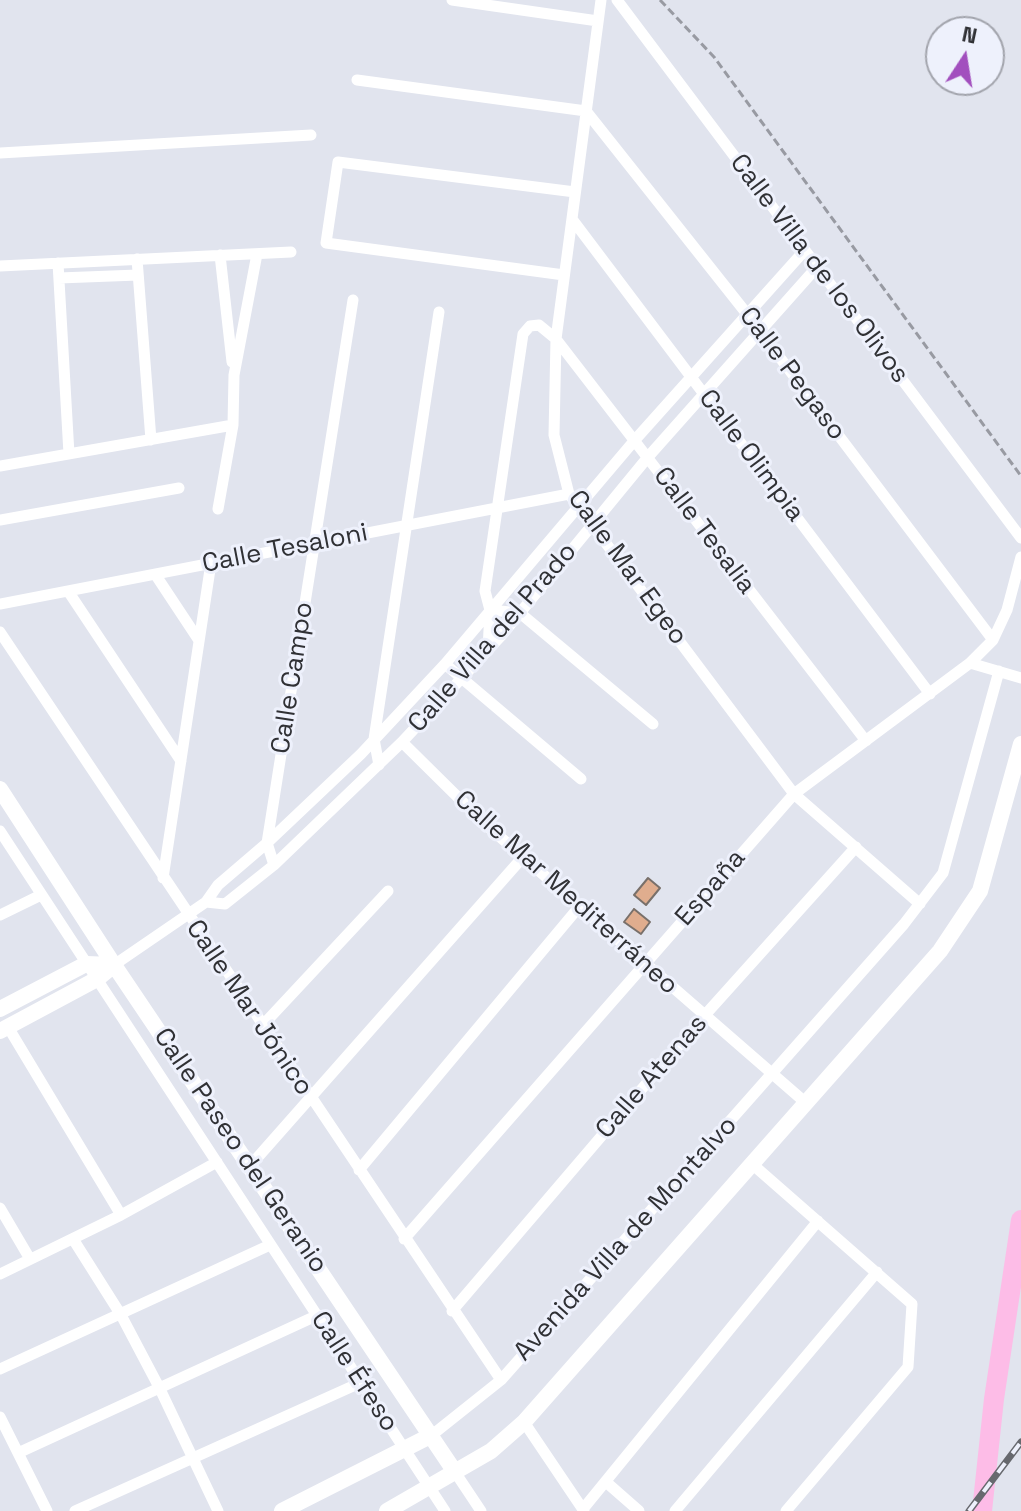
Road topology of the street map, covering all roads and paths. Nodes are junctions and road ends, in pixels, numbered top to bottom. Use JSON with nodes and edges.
{"nodes":[{"id":1,"x":452,"y":0,"type":"edge"},
{"id":2,"x":601,"y":0,"type":"edge"},
{"id":3,"x":617,"y":0,"type":"edge"},
{"id":4,"x":660,"y":0,"type":"edge"},
{"id":5,"x":598,"y":21,"type":"junction"},
{"id":6,"x":357,"y":80,"type":"dead end"},
{"id":7,"x":586,"y":111,"type":"junction"},
{"id":8,"x":311,"y":135,"type":"dead end"},
{"id":9,"x":0,"y":153,"type":"edge"},
{"id":10,"x":575,"y":192,"type":"junction"},
{"id":11,"x":572,"y":219,"type":"junction"},
{"id":12,"x":805,"y":250,"type":"junction"},
{"id":13,"x":291,"y":252,"type":"dead end"},
{"id":14,"x":257,"y":254,"type":"junction"},
{"id":15,"x":220,"y":255,"type":"junction"},
{"id":16,"x":137,"y":259,"type":"junction"},
{"id":17,"x":58,"y":263,"type":"junction"},
{"id":18,"x":0,"y":266,"type":"edge"},
{"id":19,"x":817,"y":267,"type":"junction"},
{"id":20,"x":138,"y":275,"type":"junction"},
{"id":21,"x":564,"y":275,"type":"junction"},
{"id":22,"x":59,"y":278,"type":"junction"},
{"id":23,"x":353,"y":300,"type":"dead end"},
{"id":24,"x":439,"y":312,"type":"dead end"},
{"id":25,"x":747,"y":314,"type":"junction"},
{"id":26,"x":760,"y":331,"type":"junction"},
{"id":27,"x":556,"y":339,"type":"junction"},
{"id":28,"x":234,"y":375,"type":"junction"},
{"id":29,"x":691,"y":377,"type":"junction"},
{"id":30,"x":704,"y":394,"type":"junction"},
{"id":31,"x":233,"y":425,"type":"junction"},
{"id":32,"x":151,"y":440,"type":"junction"},
{"id":33,"x":634,"y":441,"type":"junction"},
{"id":34,"x":69,"y":454,"type":"junction"},
{"id":35,"x":648,"y":457,"type":"junction"},
{"id":36,"x":0,"y":466,"type":"edge"},
{"id":37,"x":1021,"y":476,"type":"edge"},
{"id":38,"x":179,"y":488,"type":"dead end"},
{"id":39,"x":569,"y":494,"type":"junction"},
{"id":40,"x":499,"y":507,"type":"junction"},
{"id":41,"x":579,"y":508,"type":"junction"},
{"id":42,"x":218,"y":509,"type":"dead end"},
{"id":43,"x":0,"y":520,"type":"edge"},
{"id":44,"x":591,"y":524,"type":"junction"},
{"id":45,"x":404,"y":525,"type":"junction"},
{"id":46,"x":1021,"y":538,"type":"edge"},
{"id":47,"x":314,"y":542,"type":"junction"},
{"id":48,"x":1021,"y":557,"type":"edge"},
{"id":49,"x":211,"y":563,"type":"junction"},
{"id":50,"x":155,"y":574,"type":"junction"},
{"id":51,"x":68,"y":591,"type":"junction"},
{"id":52,"x":0,"y":604,"type":"edge"},
{"id":53,"x":490,"y":610,"type":"junction"},
{"id":54,"x":520,"y":613,"type":"junction"},
{"id":55,"x":0,"y":632,"type":"edge"},
{"id":56,"x":198,"y":639,"type":"junction"},
{"id":57,"x":993,"y":640,"type":"junction"},
{"id":58,"x":488,"y":650,"type":"junction"},
{"id":59,"x":970,"y":663,"type":"junction"},
{"id":60,"x":445,"y":664,"type":"junction"},
{"id":61,"x":999,"y":671,"type":"junction"},
{"id":62,"x":1021,"y":678,"type":"edge"},
{"id":63,"x":463,"y":679,"type":"junction"},
{"id":64,"x":930,"y":694,"type":"junction"},
{"id":65,"x":653,"y":724,"type":"dead end"},
{"id":66,"x":374,"y":739,"type":"junction"},
{"id":67,"x":866,"y":741,"type":"junction"},
{"id":68,"x":402,"y":742,"type":"junction"},
{"id":69,"x":1021,"y":744,"type":"edge"},
{"id":70,"x":181,"y":761,"type":"junction"},
{"id":71,"x":379,"y":765,"type":"junction"},
{"id":72,"x":581,"y":779,"type":"dead end"},
{"id":73,"x":0,"y":789,"type":"edge"},
{"id":74,"x":794,"y":794,"type":"junction"},
{"id":75,"x":0,"y":831,"type":"edge"},
{"id":76,"x":267,"y":843,"type":"junction"},
{"id":77,"x":856,"y":847,"type":"junction"},
{"id":78,"x":523,"y":857,"type":"junction"},
{"id":79,"x":274,"y":865,"type":"junction"},
{"id":80,"x":163,"y":878,"type":"junction"},
{"id":81,"x":388,"y":891,"type":"dead end"},
{"id":82,"x":41,"y":895,"type":"junction"},
{"id":83,"x":206,"y":902,"type":"junction"},
{"id":84,"x":920,"y":904,"type":"junction"},
{"id":85,"x":579,"y":907,"type":"junction"},
{"id":86,"x":186,"y":913,"type":"junction"},
{"id":87,"x":0,"y":915,"type":"edge"},
{"id":88,"x":86,"y":964,"type":"junction"},
{"id":89,"x":644,"y":964,"type":"junction"},
{"id":90,"x":114,"y":965,"type":"junction"},
{"id":91,"x":97,"y":979,"type":"junction"},
{"id":92,"x":0,"y":1009,"type":"edge"},
{"id":93,"x":705,"y":1015,"type":"junction"},
{"id":94,"x":262,"y":1026,"type":"junction"},
{"id":95,"x":4,"y":1029,"type":"edge"},
{"id":96,"x":773,"y":1074,"type":"junction"},
{"id":97,"x":309,"y":1099,"type":"junction"},
{"id":98,"x":806,"y":1103,"type":"junction"},
{"id":99,"x":217,"y":1162,"type":"junction"},
{"id":100,"x":751,"y":1163,"type":"junction"},
{"id":101,"x":250,"y":1166,"type":"junction"},
{"id":102,"x":359,"y":1170,"type":"junction"},
{"id":103,"x":0,"y":1208,"type":"edge"},
{"id":104,"x":121,"y":1215,"type":"junction"},
{"id":105,"x":1021,"y":1220,"type":"edge"},
{"id":106,"x":818,"y":1221,"type":"junction"},
{"id":107,"x":73,"y":1239,"type":"junction"},
{"id":108,"x":404,"y":1239,"type":"junction"},
{"id":109,"x":270,"y":1245,"type":"junction"},
{"id":110,"x":30,"y":1259,"type":"junction"},
{"id":111,"x":877,"y":1272,"type":"junction"},
{"id":112,"x":0,"y":1274,"type":"edge"},
{"id":113,"x":452,"y":1311,"type":"junction"},
{"id":114,"x":121,"y":1315,"type":"junction"},
{"id":115,"x":318,"y":1315,"type":"junction"},
{"id":116,"x":0,"y":1369,"type":"edge"},
{"id":117,"x":501,"y":1380,"type":"junction"},
{"id":118,"x":362,"y":1382,"type":"junction"},
{"id":119,"x":160,"y":1389,"type":"junction"},
{"id":120,"x":0,"y":1417,"type":"edge"},
{"id":121,"x":524,"y":1422,"type":"junction"},
{"id":122,"x":432,"y":1435,"type":"junction"},
{"id":123,"x":404,"y":1449,"type":"junction"},
{"id":124,"x":18,"y":1453,"type":"junction"},
{"id":125,"x":192,"y":1457,"type":"junction"},
{"id":126,"x":455,"y":1472,"type":"junction"},
{"id":127,"x":606,"y":1482,"type":"junction"},
{"id":128,"x":429,"y":1488,"type":"junction"},
{"id":129,"x":584,"y":1510,"type":"edge"},
{"id":130,"x":47,"y":1511,"type":"edge"},
{"id":131,"x":75,"y":1511,"type":"edge"},
{"id":132,"x":218,"y":1511,"type":"edge"},
{"id":133,"x":282,"y":1511,"type":"edge"},
{"id":134,"x":387,"y":1511,"type":"edge"},
{"id":135,"x":445,"y":1511,"type":"edge"},
{"id":136,"x":481,"y":1511,"type":"edge"},
{"id":137,"x":639,"y":1511,"type":"edge"},
{"id":138,"x":675,"y":1511,"type":"edge"},
{"id":139,"x":786,"y":1511,"type":"edge"},
{"id":140,"x":982,"y":1511,"type":"edge"}],
"edges":[{"from":1,"to":5,"type":"street"},
{"from":2,"to":5,"type":"street","name":"Calle Mar Egeo"},
{"from":3,"to":12,"type":"street","name":"Calle Villa de los Olivos"},
{"from":4,"to":37,"type":"path"},
{"from":5,"to":7,"type":"street","name":"Calle Mar Egeo"},
{"from":6,"to":7,"type":"street"},
{"from":7,"to":10,"type":"street","name":"Calle Mar Egeo"},
{"from":7,"to":25,"type":"street","name":"Calle Pegaso"},
{"from":8,"to":9,"type":"street"},
{"from":10,"to":11,"type":"street","name":"Calle Mar Egeo"},
{"from":10,"to":21,"type":"street"},
{"from":11,"to":21,"type":"street","name":"Calle Mar Egeo"},
{"from":11,"to":29,"type":"street","name":"Calle Olimpia"},
{"from":12,"to":19,"type":"street","name":"Calle Villa de los Olivos"},
{"from":12,"to":25,"type":"street","name":"Calle Villa del Prado"},
{"from":13,"to":14,"type":"street"},
{"from":14,"to":15,"type":"street"},
{"from":14,"to":28,"type":"street"},
{"from":15,"to":16,"type":"street"},
{"from":15,"to":28,"type":"street"},
{"from":16,"to":17,"type":"street"},
{"from":16,"to":20,"type":"street"},
{"from":17,"to":18,"type":"street"},
{"from":17,"to":22,"type":"street"},
{"from":19,"to":26,"type":"street","name":"Calle Villa del Prado"},
{"from":19,"to":46,"type":"street","name":"Calle Villa de los Olivos"},
{"from":20,"to":22,"type":"street"},
{"from":20,"to":32,"type":"street"},
{"from":21,"to":27,"type":"street","name":"Calle Mar Egeo"},
{"from":22,"to":34,"type":"street"},
{"from":23,"to":47,"type":"street","name":"Calle Campo"},
{"from":24,"to":45,"type":"street"},
{"from":25,"to":26,"type":"street","name":"Calle Pegaso"},
{"from":25,"to":29,"type":"street","name":"Calle Villa del Prado"},
{"from":26,"to":30,"type":"street","name":"Calle Villa del Prado"},
{"from":26,"to":57,"type":"street","name":"Calle Pegaso"},
{"from":27,"to":33,"type":"street","name":"Calle Tesalia"},
{"from":27,"to":39,"type":"street","name":"Calle Mar Egeo"},
{"from":27,"to":40,"type":"street","name":"Calle Tesalia"},
{"from":28,"to":31,"type":"street"},
{"from":29,"to":30,"type":"street","name":"Calle Olimpia"},
{"from":29,"to":33,"type":"street","name":"Calle Villa del Prado"},
{"from":30,"to":35,"type":"street","name":"Calle Villa del Prado"},
{"from":30,"to":64,"type":"street","name":"Calle Olimpia"},
{"from":31,"to":32,"type":"street"},
{"from":31,"to":42,"type":"street"},
{"from":32,"to":34,"type":"street"},
{"from":33,"to":35,"type":"street","name":"Calle Tesalia"},
{"from":33,"to":41,"type":"street","name":"Calle Villa del Prado"},
{"from":34,"to":36,"type":"street"},
{"from":35,"to":44,"type":"street","name":"Calle Villa del Prado"},
{"from":35,"to":67,"type":"street","name":"Calle Tesalia"},
{"from":38,"to":43,"type":"street"},
{"from":39,"to":40,"type":"street","name":"Calle Tesaloni"},
{"from":39,"to":41,"type":"street","name":"Calle Mar Egeo"},
{"from":40,"to":45,"type":"street","name":"Calle Tesaloni"},
{"from":40,"to":53,"type":"street"},
{"from":41,"to":44,"type":"street","name":"Calle Mar Egeo"},
{"from":41,"to":53,"type":"street","name":"Calle Villa del Prado"},
{"from":44,"to":54,"type":"street","name":"Calle Villa del Prado"},
{"from":44,"to":74,"type":"street","name":"Calle Mar Egeo"},
{"from":45,"to":47,"type":"street","name":"Calle Tesaloni"},
{"from":45,"to":66,"type":"street"},
{"from":47,"to":49,"type":"street","name":"Calle Tesaloni"},
{"from":47,"to":76,"type":"street","name":"Calle Campo"},
{"from":48,"to":57,"type":"street","name":"España"},
{"from":49,"to":50,"type":"street","name":"Calle Tesaloni"},
{"from":49,"to":56,"type":"street"},
{"from":50,"to":51,"type":"street","name":"Calle Tesaloni"},
{"from":50,"to":56,"type":"street"},
{"from":51,"to":52,"type":"street","name":"Calle Tesaloni"},
{"from":51,"to":70,"type":"street"},
{"from":53,"to":54,"type":"street"},
{"from":53,"to":58,"type":"street"},
{"from":53,"to":60,"type":"street","name":"Calle Villa del Prado"},
{"from":54,"to":58,"type":"street","name":"Calle Villa del Prado"},
{"from":54,"to":65,"type":"street"},
{"from":55,"to":80,"type":"street","name":"Calle Mar Jónico"},
{"from":56,"to":70,"type":"street"},
{"from":57,"to":59,"type":"street","name":"España"},
{"from":58,"to":63,"type":"street","name":"Calle Villa del Prado"},
{"from":59,"to":61,"type":"street"},
{"from":59,"to":64,"type":"street","name":"España"},
{"from":60,"to":63,"type":"street"},
{"from":60,"to":66,"type":"street","name":"Calle Villa del Prado"},
{"from":61,"to":62,"type":"street"},
{"from":61,"to":84,"type":"street","name":"Avenida Villa de Montalvo"},
{"from":63,"to":68,"type":"street","name":"Calle Villa del Prado"},
{"from":63,"to":72,"type":"street"},
{"from":64,"to":67,"type":"street","name":"España"},
{"from":66,"to":71,"type":"street"},
{"from":66,"to":76,"type":"street","name":"Calle Villa del Prado"},
{"from":67,"to":74,"type":"street","name":"España"},
{"from":68,"to":71,"type":"street","name":"Calle Villa del Prado"},
{"from":68,"to":78,"type":"street","name":"Calle Mar Mediterráneo"},
{"from":69,"to":98,"type":"street","name":"Avenida Villa de Montalvo"},
{"from":70,"to":80,"type":"street"},
{"from":71,"to":79,"type":"street","name":"Calle Villa del Prado"},
{"from":73,"to":90,"type":"street","name":"Calle Paseo del Geranio"},
{"from":74,"to":77,"type":"street","name":"Calle Mar Egeo"},
{"from":74,"to":89,"type":"street","name":"España"},
{"from":75,"to":82,"type":"street","name":"Calle Éfeso"},
{"from":76,"to":79,"type":"street","name":"Calle Campo"},
{"from":76,"to":83,"type":"street","name":"Calle Villa del Prado"},
{"from":77,"to":84,"type":"street","name":"Calle Mar Egeo"},
{"from":77,"to":93,"type":"street","name":"Calle Atenas"},
{"from":78,"to":85,"type":"street","name":"Calle Mar Mediterráneo"},
{"from":78,"to":97,"type":"street"},
{"from":79,"to":83,"type":"street","name":"Calle Villa del Prado"},
{"from":80,"to":86,"type":"street","name":"Calle Mar Jónico"},
{"from":81,"to":94,"type":"street"},
{"from":82,"to":87,"type":"street"},
{"from":82,"to":88,"type":"street","name":"Calle Éfeso"},
{"from":83,"to":86,"type":"street","name":"Calle Villa del Prado"},
{"from":84,"to":96,"type":"street","name":"Avenida Villa de Montalvo"},
{"from":85,"to":89,"type":"street","name":"Calle Mar Mediterráneo"},
{"from":85,"to":102,"type":"street"},
{"from":86,"to":90,"type":"street","name":"Calle Villa del Prado"},
{"from":86,"to":94,"type":"street","name":"Calle Mar Jónico"},
{"from":88,"to":90,"type":"street"},
{"from":88,"to":91,"type":"street","name":"Calle Éfeso"},
{"from":88,"to":92,"type":"street"},
{"from":89,"to":93,"type":"street","name":"Calle Mar Mediterráneo"},
{"from":89,"to":108,"type":"street","name":"España"},
{"from":90,"to":91,"type":"street"},
{"from":90,"to":101,"type":"street","name":"Calle Paseo del Geranio"},
{"from":91,"to":95,"type":"street"},
{"from":91,"to":99,"type":"street","name":"Calle Éfeso"},
{"from":93,"to":96,"type":"street","name":"Calle Mar Mediterráneo"},
{"from":93,"to":113,"type":"street","name":"Calle Atenas"},
{"from":94,"to":97,"type":"street","name":"Calle Mar Jónico"},
{"from":95,"to":104,"type":"street"},
{"from":96,"to":98,"type":"street","name":"Calle Mar Mediterráneo"},
{"from":96,"to":117,"type":"street","name":"Avenida Villa de Montalvo"},
{"from":97,"to":101,"type":"street"},
{"from":97,"to":102,"type":"street","name":"Calle Mar Jónico"},
{"from":98,"to":100,"type":"street","name":"Avenida Villa de Montalvo"},
{"from":99,"to":104,"type":"street"},
{"from":99,"to":109,"type":"street","name":"Calle Éfeso"},
{"from":100,"to":106,"type":"street"},
{"from":100,"to":121,"type":"street","name":"Avenida Villa de Montalvo"},
{"from":101,"to":122,"type":"street","name":"Calle Paseo del Geranio"},
{"from":102,"to":108,"type":"street","name":"Calle Mar Jónico"},
{"from":103,"to":110,"type":"street"},
{"from":104,"to":107,"type":"street"},
{"from":105,"to":140,"type":"highway"},
{"from":106,"to":111,"type":"street"},
{"from":106,"to":127,"type":"street"},
{"from":107,"to":110,"type":"street"},
{"from":107,"to":114,"type":"street"},
{"from":108,"to":113,"type":"street","name":"Calle Mar Jónico"},
{"from":109,"to":114,"type":"street"},
{"from":109,"to":115,"type":"street","name":"Calle Éfeso"},
{"from":110,"to":112,"type":"street"},
{"from":111,"to":138,"type":"street"},
{"from":111,"to":139,"type":"street"},
{"from":113,"to":117,"type":"street","name":"Calle Mar Jónico"},
{"from":114,"to":116,"type":"street"},
{"from":114,"to":119,"type":"street"},
{"from":115,"to":118,"type":"street","name":"Calle Éfeso"},
{"from":115,"to":119,"type":"street"},
{"from":117,"to":122,"type":"street","name":"Avenida Villa de Montalvo"},
{"from":118,"to":123,"type":"street","name":"Calle Éfeso"},
{"from":118,"to":125,"type":"street"},
{"from":119,"to":124,"type":"street"},
{"from":119,"to":125,"type":"street"},
{"from":120,"to":124,"type":"street"},
{"from":121,"to":126,"type":"street","name":"Avenida Villa de Montalvo"},
{"from":121,"to":129,"type":"street"},
{"from":122,"to":123,"type":"street","name":"Avenida Villa de Montalvo"},
{"from":122,"to":126,"type":"street","name":"Calle Paseo del Geranio"},
{"from":123,"to":128,"type":"street","name":"Calle Éfeso"},
{"from":123,"to":133,"type":"street","name":"Avenida Villa de Montalvo"},
{"from":124,"to":130,"type":"street"},
{"from":125,"to":131,"type":"street"},
{"from":125,"to":132,"type":"street"},
{"from":126,"to":128,"type":"street","name":"Avenida Villa de Montalvo"},
{"from":126,"to":136,"type":"street","name":"Calle Paseo del Geranio"},
{"from":127,"to":129,"type":"street"},
{"from":127,"to":137,"type":"street"},
{"from":128,"to":134,"type":"street","name":"Avenida Villa de Montalvo"},
{"from":128,"to":135,"type":"street","name":"Calle Éfeso"}]}
